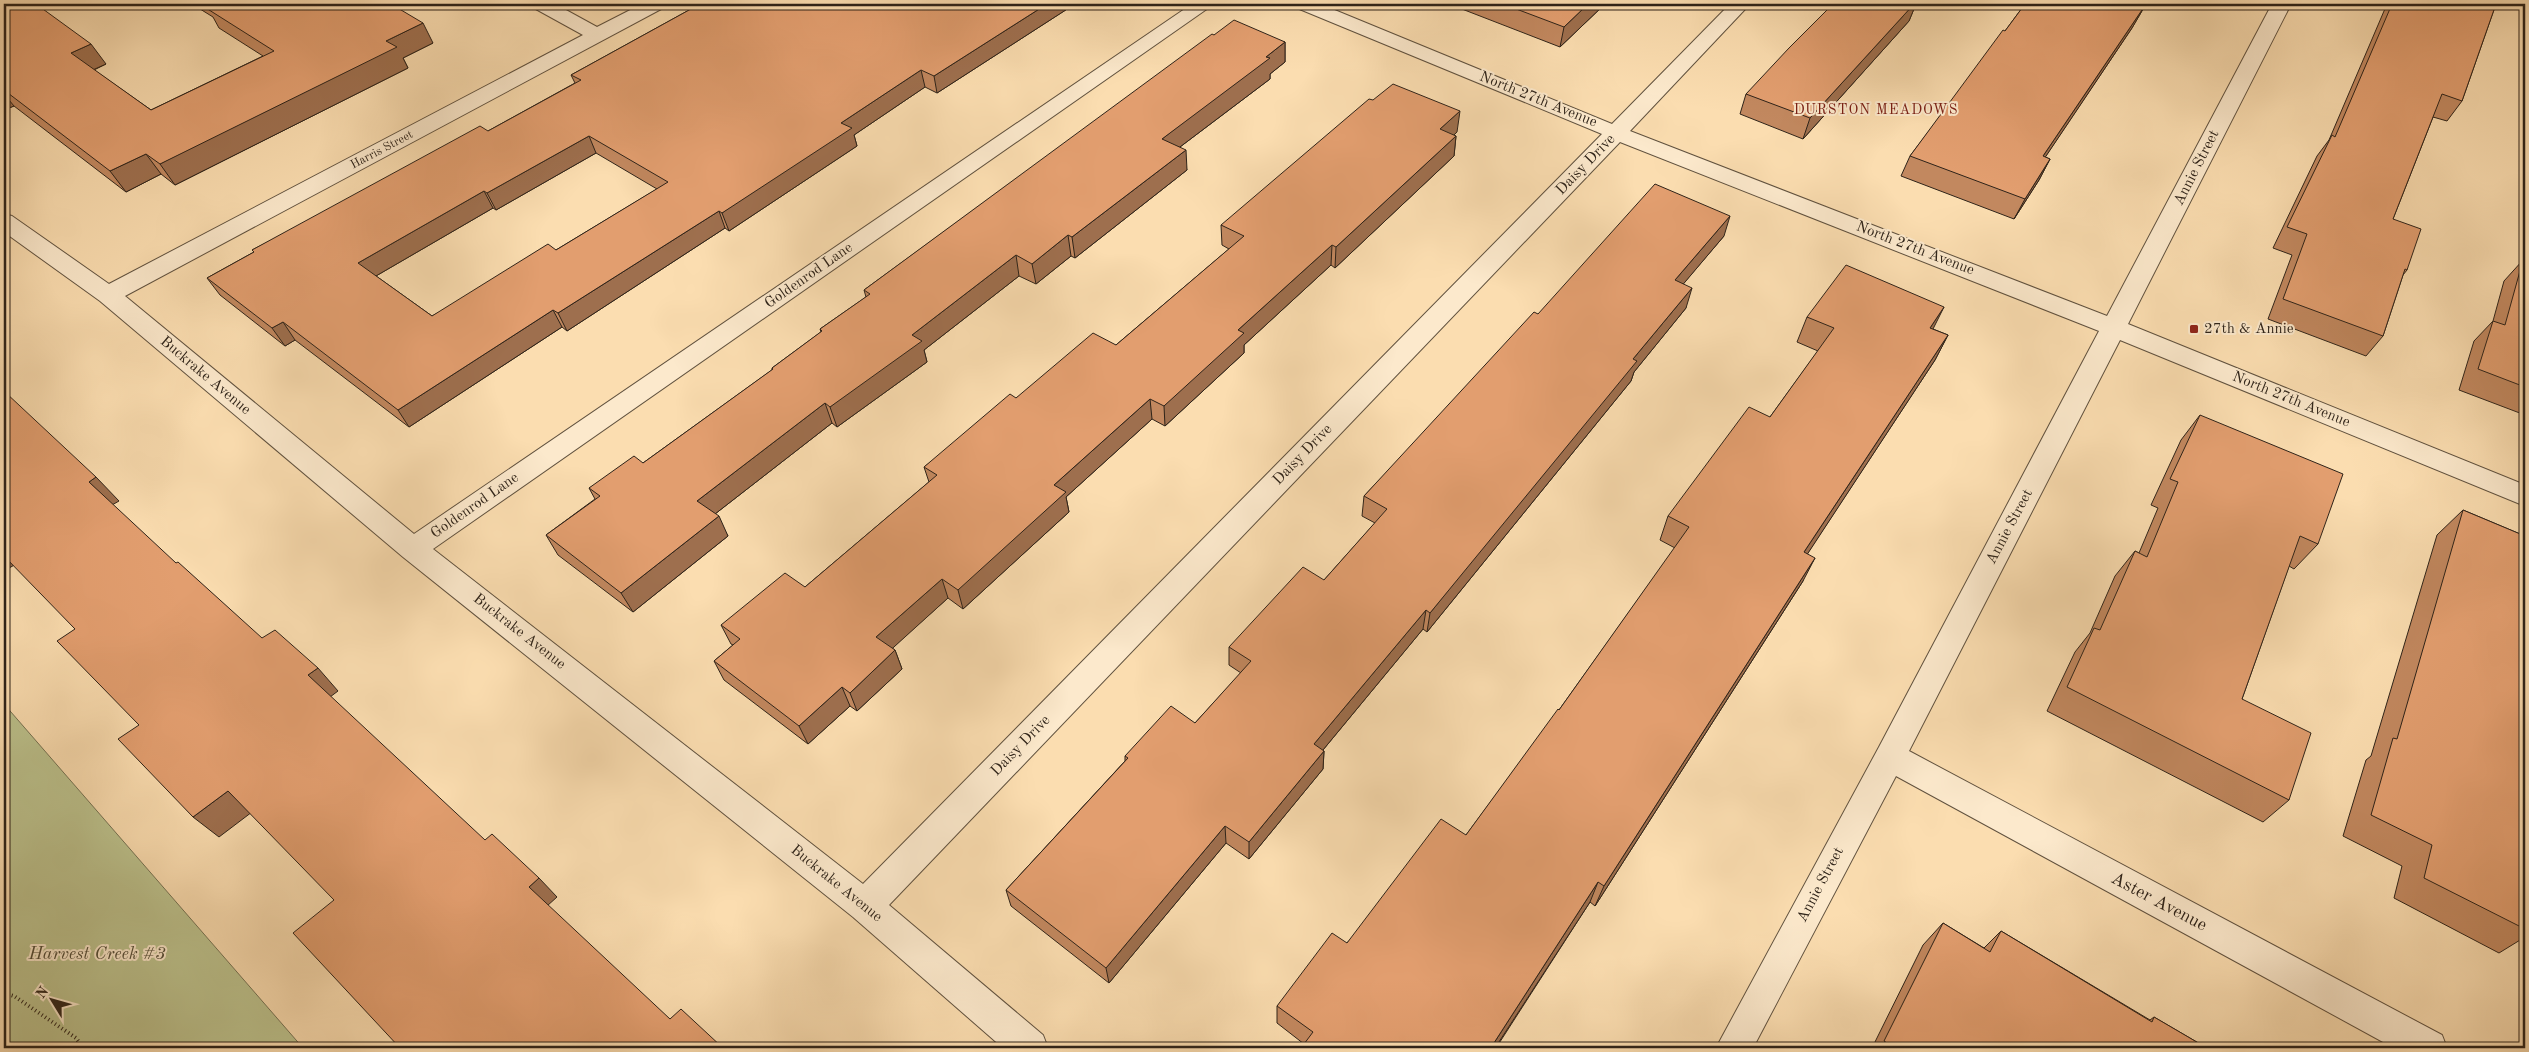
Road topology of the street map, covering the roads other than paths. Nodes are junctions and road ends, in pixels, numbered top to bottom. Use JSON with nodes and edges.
{"nodes":[{"id":1,"x":541,"y":4,"type":"edge"},
{"id":2,"x":656,"y":4,"type":"edge"},
{"id":3,"x":1204,"y":4,"type":"edge"},
{"id":4,"x":1304,"y":4,"type":"edge"},
{"id":5,"x":1741,"y":4,"type":"edge"},
{"id":6,"x":2282,"y":4,"type":"edge"},
{"id":7,"x":597,"y":35,"type":"junction"},
{"id":8,"x":1617,"y":133,"type":"junction"},
{"id":9,"x":4,"y":221,"type":"edge"},
{"id":10,"x":108,"y":295,"type":"junction"},
{"id":11,"x":2114,"y":328,"type":"junction"},
{"id":12,"x":2525,"y":496,"type":"edge"},
{"id":13,"x":413,"y":549,"type":"junction"},
{"id":14,"x":1890,"y":757,"type":"junction"},
{"id":15,"x":865,"y":906,"type":"junction"},
{"id":16,"x":1030,"y":1048,"type":"edge"},
{"id":17,"x":1734,"y":1048,"type":"edge"},
{"id":18,"x":2429,"y":1048,"type":"edge"}],
"edges":[{"from":1,"to":7,"type":"street"},
{"from":2,"to":7,"type":"street","name":"Harris Street"},
{"from":3,"to":13,"type":"street","name":"Goldenrod Lane"},
{"from":4,"to":8,"type":"street","name":"North 27th Avenue"},
{"from":5,"to":8,"type":"street","name":"Daisy Drive"},
{"from":6,"to":11,"type":"street","name":"Annie Street"},
{"from":7,"to":10,"type":"street","name":"Harris Street"},
{"from":8,"to":11,"type":"street","name":"North 27th Avenue"},
{"from":8,"to":15,"type":"street","name":"Daisy Drive"},
{"from":9,"to":10,"type":"street","name":"Buckrake Avenue"},
{"from":10,"to":13,"type":"street","name":"Buckrake Avenue"},
{"from":11,"to":12,"type":"street","name":"North 27th Avenue"},
{"from":11,"to":14,"type":"street","name":"Annie Street"},
{"from":13,"to":15,"type":"street","name":"Buckrake Avenue"},
{"from":14,"to":17,"type":"street","name":"Annie Street"},
{"from":14,"to":18,"type":"street","name":"Aster Avenue"},
{"from":15,"to":16,"type":"street","name":"Buckrake Avenue"}]}
